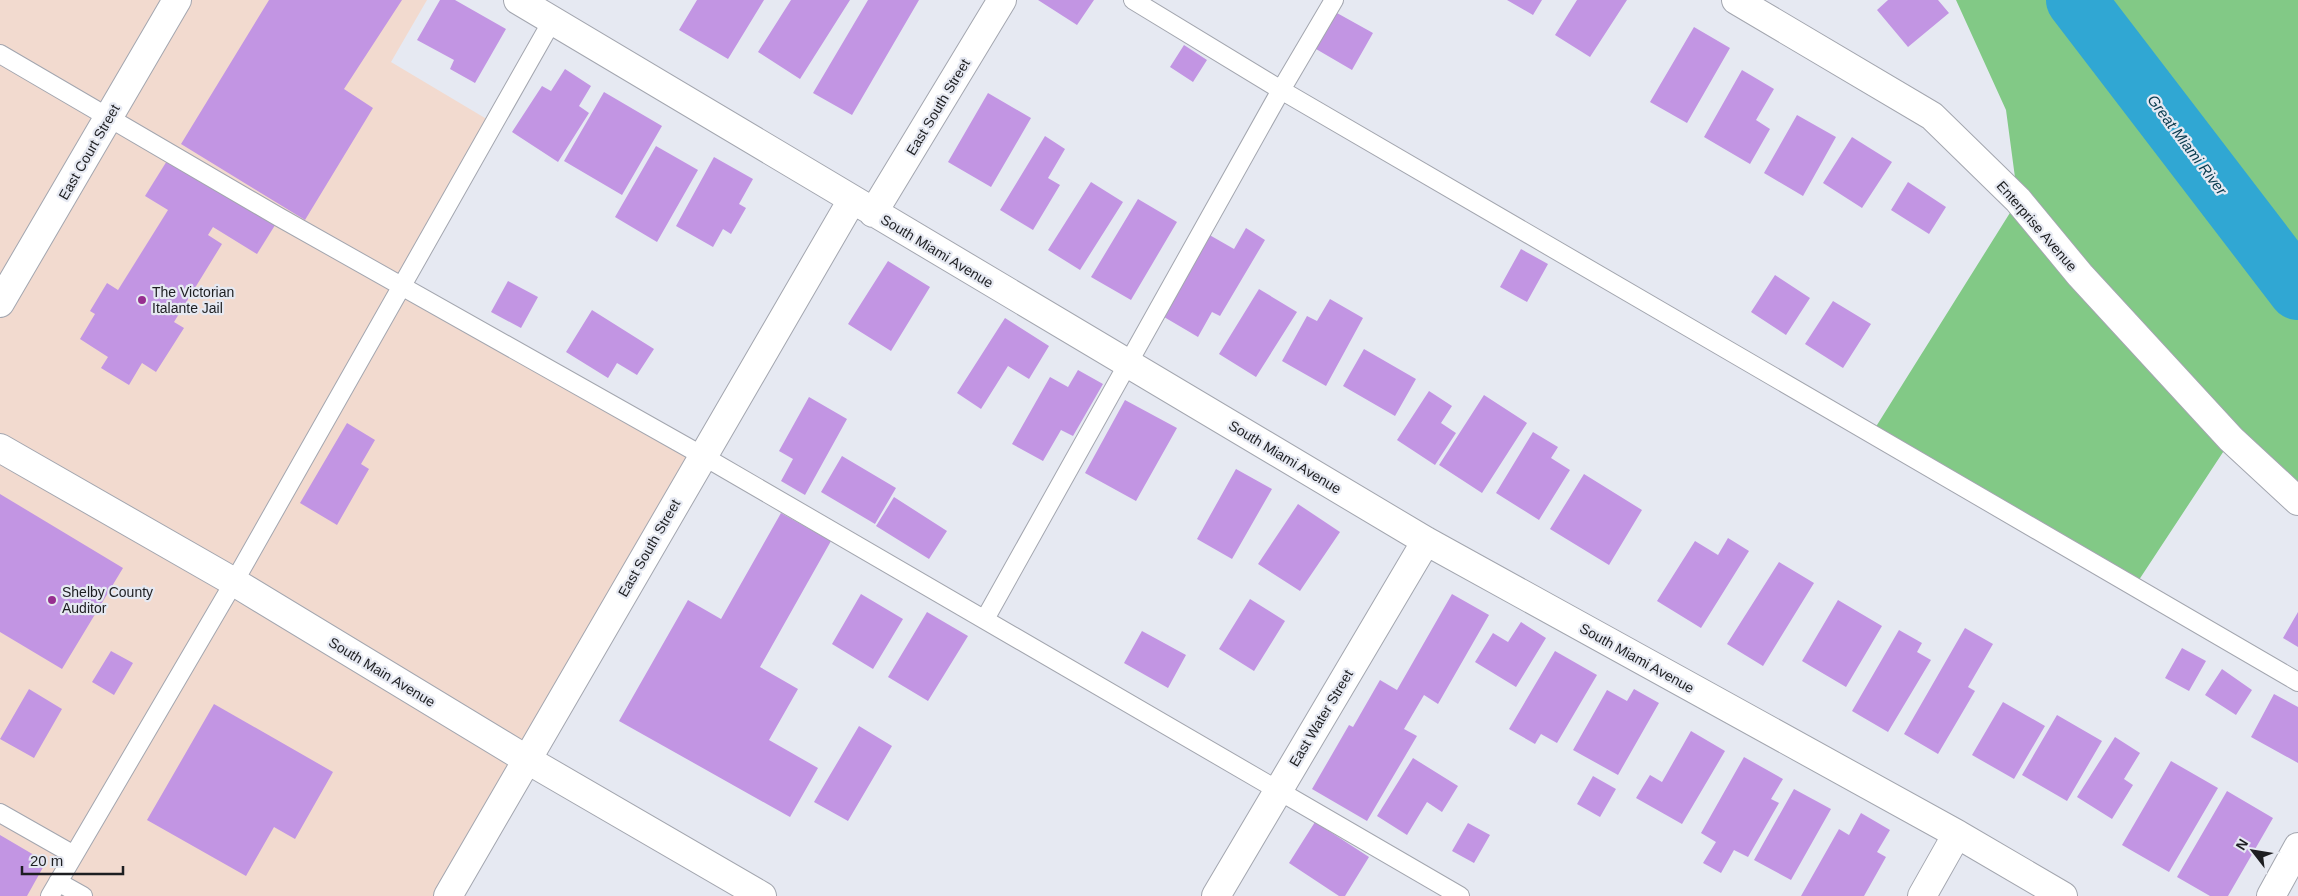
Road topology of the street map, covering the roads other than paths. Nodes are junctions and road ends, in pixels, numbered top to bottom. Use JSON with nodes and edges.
{"nodes":[{"id":1,"x":177,"y":0,"type":"edge"},
{"id":2,"x":518,"y":0,"type":"edge"},
{"id":3,"x":1002,"y":0,"type":"edge"},
{"id":4,"x":1134,"y":0,"type":"edge"},
{"id":5,"x":1334,"y":0,"type":"edge"},
{"id":6,"x":1736,"y":0,"type":"edge"},
{"id":7,"x":552,"y":20,"type":"junction"},
{"id":8,"x":0,"y":54,"type":"edge"},
{"id":9,"x":1281,"y":90,"type":"junction"},
{"id":10,"x":110,"y":118,"type":"junction"},
{"id":11,"x":863,"y":206,"type":"junction"},
{"id":12,"x":402,"y":285,"type":"junction"},
{"id":13,"x":0,"y":303,"type":"edge"},
{"id":14,"x":1127,"y":364,"type":"junction"},
{"id":15,"x":0,"y":448,"type":"edge"},
{"id":16,"x":703,"y":456,"type":"junction"},
{"id":17,"x":2298,"y":501,"type":"edge"},
{"id":18,"x":1426,"y":541,"type":"junction"},
{"id":19,"x":234,"y":582,"type":"junction"},
{"id":20,"x":985,"y":619,"type":"junction"},
{"id":21,"x":2298,"y":682,"type":"edge"},
{"id":22,"x":526,"y":759,"type":"junction"},
{"id":23,"x":1279,"y":789,"type":"junction"},
{"id":24,"x":0,"y":813,"type":"edge"},
{"id":25,"x":1957,"y":834,"type":"junction"},
{"id":26,"x":2298,"y":847,"type":"edge"},
{"id":27,"x":74,"y":855,"type":"junction"},
{"id":28,"x":54,"y":889,"type":"edge"},
{"id":29,"x":82,"y":896,"type":"edge"},
{"id":30,"x":448,"y":896,"type":"edge"},
{"id":31,"x":762,"y":896,"type":"edge"},
{"id":32,"x":1216,"y":896,"type":"edge"},
{"id":33,"x":1460,"y":896,"type":"edge"},
{"id":34,"x":1922,"y":896,"type":"edge"},
{"id":35,"x":2063,"y":896,"type":"edge"},
{"id":36,"x":2271,"y":896,"type":"edge"}],
"edges":[{"from":1,"to":10,"type":"street","name":"East Court Street"},
{"from":2,"to":7,"type":"street","name":"South Miami Avenue"},
{"from":3,"to":11,"type":"street","name":"East South Street"},
{"from":4,"to":9,"type":"lane"},
{"from":5,"to":9,"type":"lane"},
{"from":6,"to":17,"type":"street","name":"Enterprise Avenue"},
{"from":7,"to":11,"type":"street","name":"South Miami Avenue"},
{"from":7,"to":12,"type":"lane"},
{"from":8,"to":10,"type":"lane"},
{"from":9,"to":14,"type":"lane"},
{"from":9,"to":21,"type":"lane"},
{"from":10,"to":12,"type":"lane"},
{"from":10,"to":13,"type":"street","name":"East Court Street"},
{"from":11,"to":14,"type":"street","name":"South Miami Avenue"},
{"from":11,"to":16,"type":"street","name":"East South Street"},
{"from":12,"to":16,"type":"lane"},
{"from":12,"to":19,"type":"lane"},
{"from":14,"to":18,"type":"street","name":"South Miami Avenue"},
{"from":14,"to":20,"type":"lane"},
{"from":15,"to":19,"type":"street","name":"South Main Avenue"},
{"from":16,"to":20,"type":"lane"},
{"from":16,"to":22,"type":"street","name":"East South Street"},
{"from":18,"to":23,"type":"street","name":"East Water Street"},
{"from":18,"to":25,"type":"street","name":"South Miami Avenue"},
{"from":19,"to":22,"type":"street","name":"South Main Avenue"},
{"from":19,"to":27,"type":"lane"},
{"from":20,"to":23,"type":"lane"},
{"from":22,"to":30,"type":"street","name":"East South Street"},
{"from":22,"to":31,"type":"street","name":"South Main Avenue"},
{"from":23,"to":32,"type":"street","name":"East Water Street"},
{"from":23,"to":33,"type":"lane"},
{"from":24,"to":27,"type":"lane"},
{"from":25,"to":34,"type":"street"},
{"from":25,"to":35,"type":"street","name":"South Miami Avenue"},
{"from":26,"to":36,"type":"street"},
{"from":27,"to":28,"type":"lane"},
{"from":28,"to":29,"type":"lane"}]}
